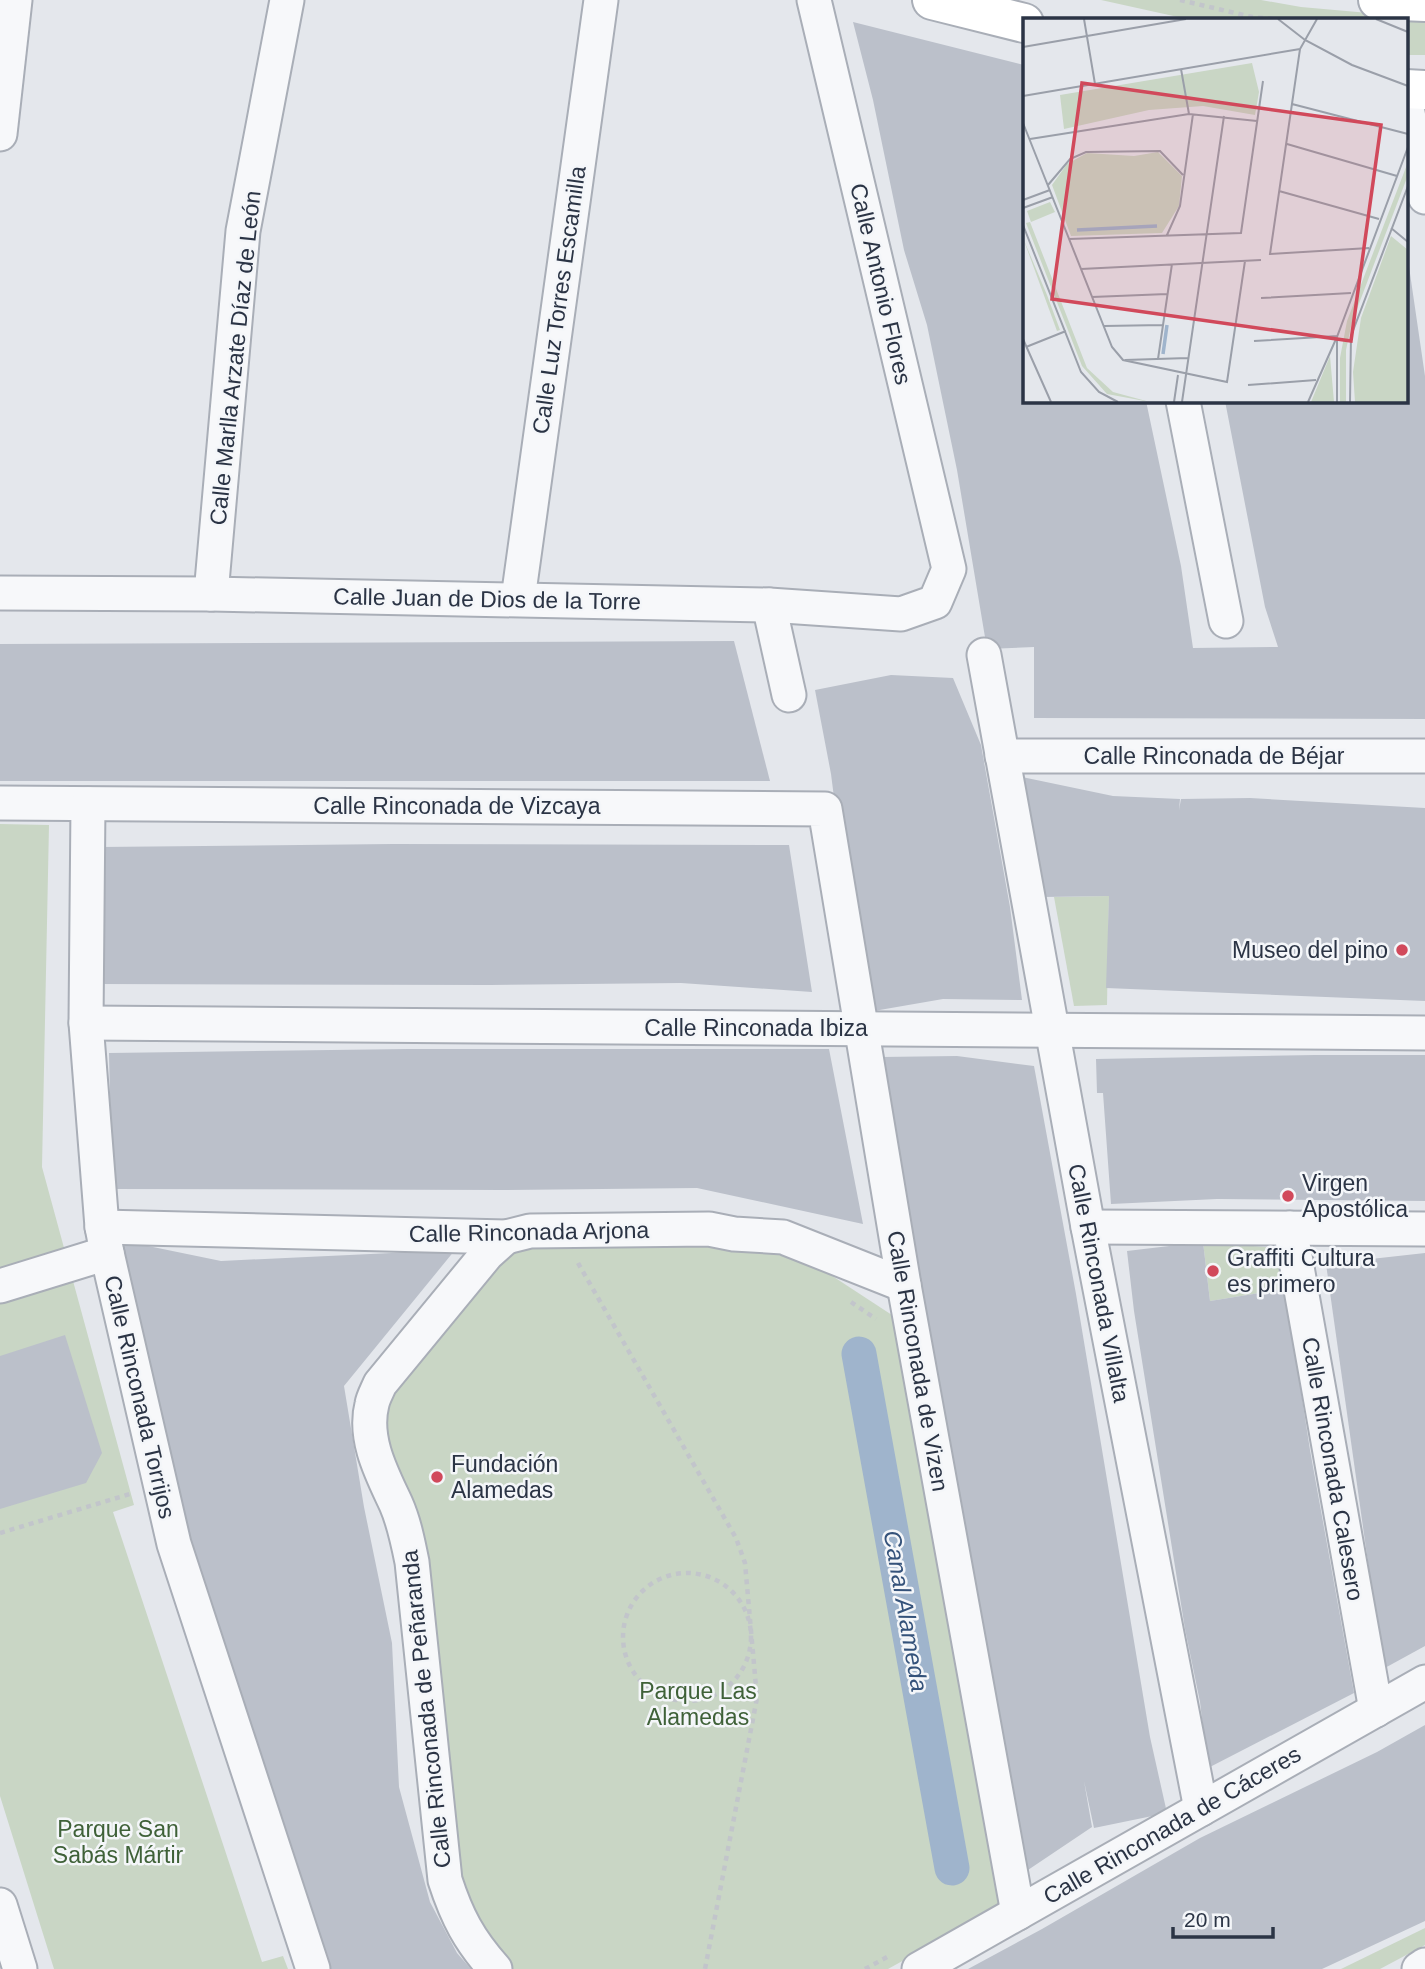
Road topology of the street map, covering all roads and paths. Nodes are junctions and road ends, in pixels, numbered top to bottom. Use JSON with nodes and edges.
{"nodes":[{"id":1,"x":15,"y":0,"type":"edge"},
{"id":2,"x":287,"y":0,"type":"edge"},
{"id":3,"x":601,"y":0,"type":"edge"},
{"id":4,"x":814,"y":0,"type":"edge"},
{"id":5,"x":932,"y":0,"type":"edge"},
{"id":6,"x":1180,"y":0,"type":"edge"},
{"id":7,"x":1378,"y":0,"type":"edge"},
{"id":8,"x":1425,"y":2,"type":"edge"},
{"id":9,"x":1264,"y":18,"type":"edge"},
{"id":10,"x":1023,"y":23,"type":"edge"},
{"id":11,"x":1415,"y":94,"type":"edge"},
{"id":12,"x":0,"y":134,"type":"edge"},
{"id":13,"x":1425,"y":197,"type":"edge"},
{"id":14,"x":1183,"y":402,"type":"edge"},
{"id":15,"x":949,"y":569,"type":"joint"},
{"id":16,"x":0,"y":593,"type":"edge"},
{"id":17,"x":211,"y":594,"type":"junction"},
{"id":18,"x":518,"y":599,"type":"junction"},
{"id":19,"x":769,"y":605,"type":"junction"},
{"id":20,"x":1226,"y":621,"type":"dead end"},
{"id":21,"x":984,"y":655,"type":"dead end"},
{"id":22,"x":789,"y":695,"type":"dead end"},
{"id":23,"x":1002,"y":756,"type":"junction"},
{"id":24,"x":1425,"y":756,"type":"edge"},
{"id":25,"x":0,"y":803,"type":"edge"},
{"id":26,"x":88,"y":804,"type":"junction"},
{"id":27,"x":825,"y":809,"type":"joint"},
{"id":28,"x":86,"y":1023,"type":"junction"},
{"id":29,"x":860,"y":1029,"type":"junction"},
{"id":30,"x":1052,"y":1029,"type":"junction"},
{"id":31,"x":1425,"y":1033,"type":"edge"},
{"id":32,"x":1088,"y":1227,"type":"junction"},
{"id":33,"x":1290,"y":1228,"type":"junction"},
{"id":34,"x":1425,"y":1229,"type":"edge"},
{"id":35,"x":506,"y":1237,"type":"junction"},
{"id":36,"x":104,"y":1240,"type":"junction"},
{"id":37,"x":574,"y":1256,"type":"dead end"},
{"id":38,"x":904,"y":1285,"type":"junction"},
{"id":39,"x":0,"y":1286,"type":"edge"},
{"id":40,"x":842,"y":1296,"type":"dead end"},
{"id":41,"x":877,"y":1320,"type":"dead end"},
{"id":42,"x":139,"y":1492,"type":"dead end"},
{"id":43,"x":0,"y":1533,"type":"edge"},
{"id":44,"x":752,"y":1636,"type":"junction"},
{"id":45,"x":1425,"y":1682,"type":"edge"},
{"id":46,"x":1376,"y":1710,"type":"junction"},
{"id":47,"x":1201,"y":1809,"type":"junction"},
{"id":48,"x":0,"y":1905,"type":"edge"},
{"id":49,"x":1018,"y":1913,"type":"junction"},
{"id":50,"x":909,"y":1959,"type":"edge"},
{"id":51,"x":1425,"y":1965,"type":"edge"},
{"id":52,"x":20,"y":1969,"type":"edge"},
{"id":53,"x":313,"y":1969,"type":"edge"},
{"id":54,"x":495,"y":1969,"type":"edge"},
{"id":55,"x":705,"y":1969,"type":"edge"},
{"id":56,"x":865,"y":1969,"type":"edge"},
{"id":57,"x":1419,"y":1969,"type":"edge"}],
"edges":[{"from":1,"to":12,"type":"street"},
{"from":2,"to":17,"type":"street","name":"Calle Marlla Arzate Díaz de León"},
{"from":3,"to":18,"type":"street","name":"Calle Luz Torres Escamilla"},
{"from":4,"to":15,"type":"street","name":"Calle Antonio Flores"},
{"from":5,"to":10,"type":"main road"},
{"from":6,"to":9,"type":"path"},
{"from":7,"to":8,"type":"main road"},
{"from":11,"to":13,"type":"street"},
{"from":14,"to":20,"type":"street"},
{"from":15,"to":19,"type":"street","name":"Calle Juan de Dios de la Torre"},
{"from":16,"to":17,"type":"street","name":"Calle Juan de Dios de la Torre"},
{"from":17,"to":18,"type":"street","name":"Calle Juan de Dios de la Torre"},
{"from":18,"to":19,"type":"street","name":"Calle Juan de Dios de la Torre"},
{"from":19,"to":22,"type":"street"},
{"from":21,"to":23,"type":"street","name":"Calle Rinconada Villalta"},
{"from":23,"to":24,"type":"street","name":"Calle Rinconada de Béjar"},
{"from":23,"to":30,"type":"street","name":"Calle Rinconada Villalta"},
{"from":25,"to":26,"type":"street","name":"Calle Rinconada de Vizcaya"},
{"from":26,"to":27,"type":"street","name":"Calle Rinconada de Vizcaya"},
{"from":26,"to":28,"type":"street","name":"Calle Rinconada Torrijos"},
{"from":27,"to":29,"type":"street","name":"Calle Rinconada de Vizen"},
{"from":28,"to":29,"type":"street","name":"Calle Rinconada Ibiza"},
{"from":28,"to":36,"type":"street","name":"Calle Rinconada Torrijos"},
{"from":29,"to":30,"type":"street","name":"Calle Rinconada Ibiza"},
{"from":29,"to":38,"type":"street","name":"Calle Rinconada de Vizen"},
{"from":30,"to":31,"type":"street","name":"Calle Rinconada Ibiza"},
{"from":30,"to":32,"type":"street","name":"Calle Rinconada Villalta"},
{"from":32,"to":33,"type":"street"},
{"from":32,"to":47,"type":"street","name":"Calle Rinconada Villalta"},
{"from":33,"to":34,"type":"street"},
{"from":33,"to":46,"type":"street","name":"Calle Rinconada Calesero"},
{"from":35,"to":36,"type":"street","name":"Calle Rinconada Arjona"},
{"from":35,"to":38,"type":"street","name":"Calle Rinconada Arjona"},
{"from":35,"to":54,"type":"street","name":"Calle Rinconada de Peñaranda"},
{"from":36,"to":39,"type":"street","name":"Calle Rinconada Arjona"},
{"from":36,"to":53,"type":"street","name":"Calle Rinconada Torrijos"},
{"from":37,"to":44,"type":"path"},
{"from":38,"to":49,"type":"street","name":"Calle Rinconada de Vizen"},
{"from":40,"to":41,"type":"path"},
{"from":42,"to":43,"type":"path"},
{"from":44,"to":44,"type":"path"},
{"from":44,"to":55,"type":"path"},
{"from":45,"to":46,"type":"street","name":"Calle Rinconada de Cáceres"},
{"from":46,"to":47,"type":"street","name":"Calle Rinconada de Cáceres"},
{"from":47,"to":49,"type":"street","name":"Calle Rinconada de Cáceres"},
{"from":48,"to":52,"type":"street"},
{"from":49,"to":50,"type":"street","name":"Calle Rinconada de Cáceres"},
{"from":50,"to":56,"type":"path"},
{"from":51,"to":57,"type":"street"}]}
